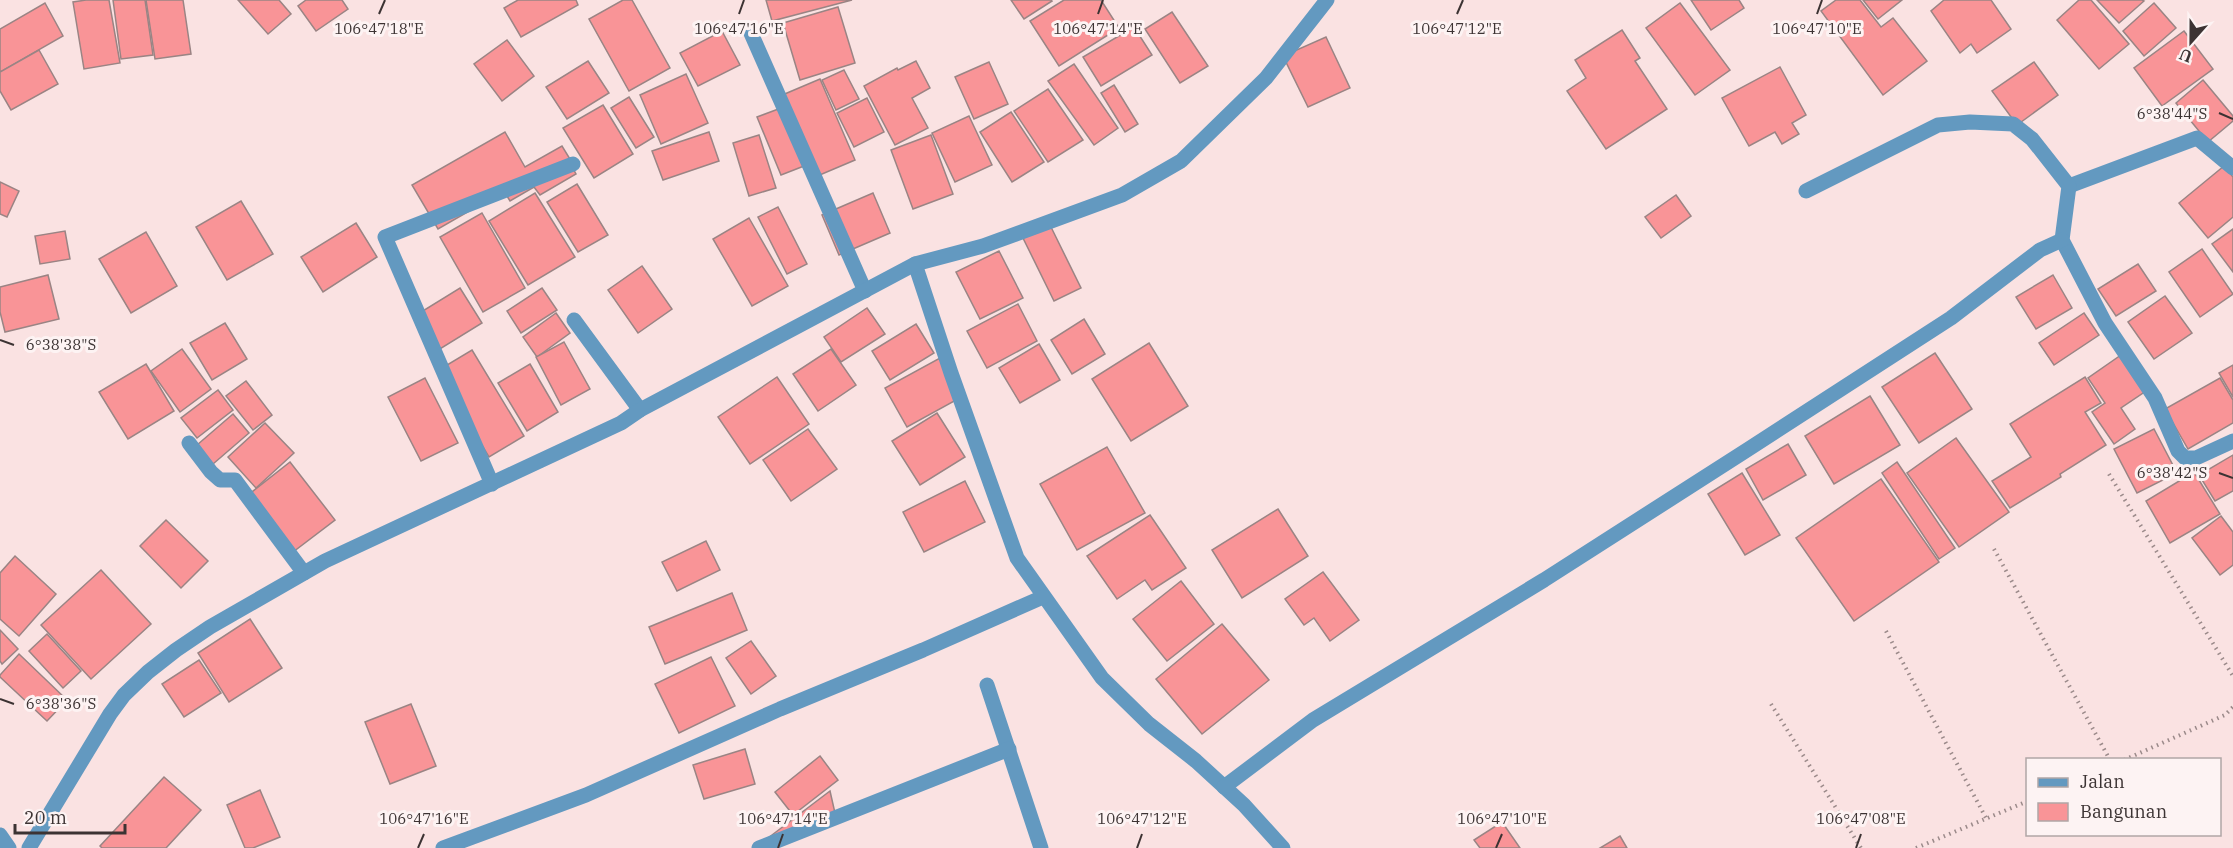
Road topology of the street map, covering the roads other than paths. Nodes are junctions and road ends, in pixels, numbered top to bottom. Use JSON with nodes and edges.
{"nodes":[{"id":1,"x":1327,"y":0,"type":"edge"},
{"id":2,"x":750,"y":31,"type":"dead end"},
{"id":3,"x":573,"y":164,"type":"dead end"},
{"id":4,"x":2233,"y":168,"type":"edge"},
{"id":5,"x":2069,"y":186,"type":"junction"},
{"id":6,"x":1806,"y":191,"type":"dead end"},
{"id":7,"x":2062,"y":240,"type":"junction"},
{"id":8,"x":915,"y":264,"type":"junction"},
{"id":9,"x":865,"y":291,"type":"junction"},
{"id":10,"x":574,"y":320,"type":"dead end"},
{"id":11,"x":640,"y":410,"type":"junction"},
{"id":12,"x":2233,"y":441,"type":"edge"},
{"id":13,"x":189,"y":443,"type":"dead end"},
{"id":14,"x":492,"y":484,"type":"junction"},
{"id":15,"x":304,"y":573,"type":"junction"},
{"id":16,"x":1043,"y":597,"type":"junction"},
{"id":17,"x":987,"y":685,"type":"dead end"},
{"id":18,"x":1009,"y":749,"type":"junction"},
{"id":19,"x":1224,"y":787,"type":"junction"},
{"id":20,"x":0,"y":835,"type":"edge"},
{"id":21,"x":9,"y":848,"type":"edge"},
{"id":22,"x":29,"y":848,"type":"edge"},
{"id":23,"x":443,"y":848,"type":"edge"},
{"id":24,"x":759,"y":848,"type":"edge"},
{"id":25,"x":1041,"y":848,"type":"edge"},
{"id":26,"x":1283,"y":848,"type":"edge"}],
"edges":[{"from":1,"to":8,"type":"street"},
{"from":2,"to":9,"type":"street"},
{"from":3,"to":14,"type":"street"},
{"from":4,"to":5,"type":"street"},
{"from":5,"to":6,"type":"street"},
{"from":5,"to":7,"type":"street"},
{"from":7,"to":12,"type":"street"},
{"from":7,"to":19,"type":"street"},
{"from":8,"to":9,"type":"street"},
{"from":8,"to":16,"type":"street"},
{"from":9,"to":11,"type":"street"},
{"from":10,"to":11,"type":"street"},
{"from":11,"to":14,"type":"street"},
{"from":13,"to":15,"type":"street"},
{"from":14,"to":15,"type":"street"},
{"from":15,"to":22,"type":"street"},
{"from":16,"to":19,"type":"street"},
{"from":16,"to":23,"type":"street"},
{"from":17,"to":18,"type":"street"},
{"from":18,"to":24,"type":"street"},
{"from":18,"to":25,"type":"street"},
{"from":19,"to":26,"type":"street"},
{"from":20,"to":21,"type":"street"}]}
